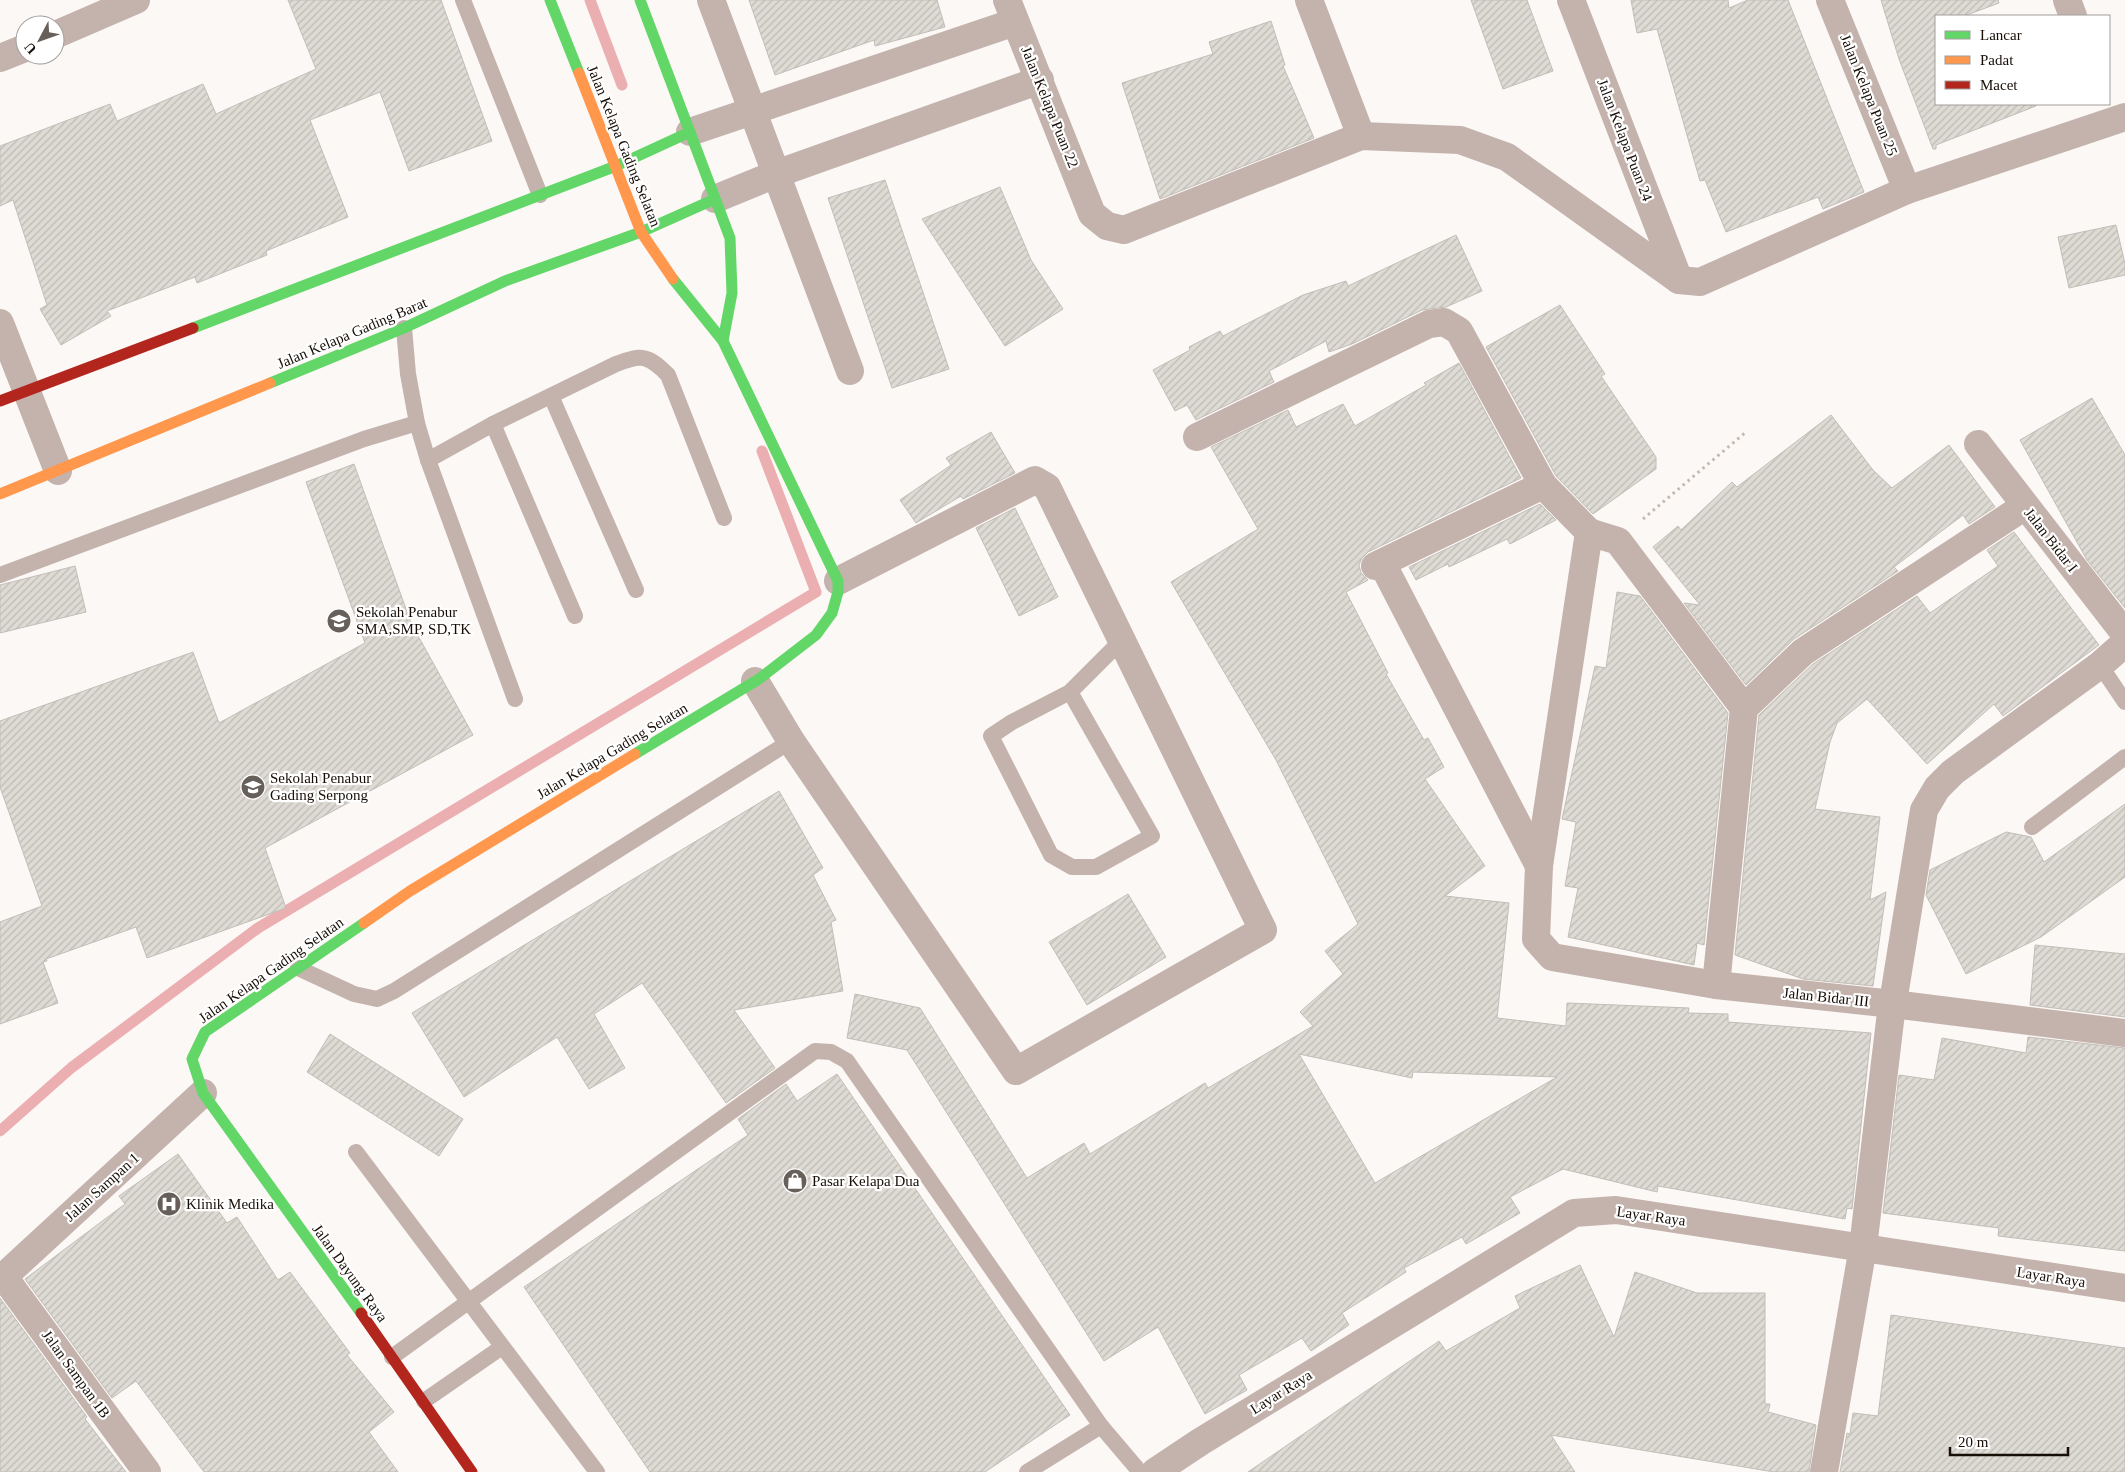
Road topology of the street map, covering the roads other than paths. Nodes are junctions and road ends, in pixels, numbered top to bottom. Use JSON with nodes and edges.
{"nodes":[{"id":1,"x":136,"y":0,"type":"edge"},
{"id":2,"x":463,"y":0,"type":"edge"},
{"id":3,"x":550,"y":0,"type":"edge"},
{"id":4,"x":640,"y":0,"type":"edge"},
{"id":5,"x":711,"y":0,"type":"edge"},
{"id":6,"x":1309,"y":0,"type":"edge"},
{"id":7,"x":1571,"y":0,"type":"edge"},
{"id":8,"x":1830,"y":0,"type":"edge"},
{"id":9,"x":2067,"y":0,"type":"edge"},
{"id":10,"x":1011,"y":11,"type":"edge"},
{"id":11,"x":2073,"y":15,"type":"edge"},
{"id":12,"x":65,"y":31,"type":"edge"},
{"id":13,"x":15,"y":52,"type":"edge"},
{"id":14,"x":0,"y":58,"type":"edge"},
{"id":15,"x":1040,"y":80,"type":"junction"},
{"id":16,"x":754,"y":111,"type":"junction"},
{"id":17,"x":2115,"y":114,"type":"edge"},
{"id":18,"x":690,"y":132,"type":"junction"},
{"id":19,"x":1361,"y":136,"type":"junction"},
{"id":20,"x":616,"y":166,"type":"junction"},
{"id":21,"x":776,"y":174,"type":"junction"},
{"id":22,"x":1907,"y":190,"type":"junction"},
{"id":23,"x":540,"y":195,"type":"junction"},
{"id":24,"x":715,"y":199,"type":"junction"},
{"id":25,"x":641,"y":232,"type":"junction"},
{"id":26,"x":1679,"y":280,"type":"junction"},
{"id":27,"x":0,"y":323,"type":"edge"},
{"id":28,"x":404,"y":328,"type":"junction"},
{"id":29,"x":723,"y":341,"type":"junction"},
{"id":30,"x":850,"y":371,"type":"dead end"},
{"id":31,"x":27,"y":390,"type":"junction"},
{"id":32,"x":551,"y":396,"type":"junction"},
{"id":33,"x":0,"y":401,"type":"edge"},
{"id":34,"x":417,"y":423,"type":"junction"},
{"id":35,"x":493,"y":424,"type":"junction"},
{"id":36,"x":1197,"y":437,"type":"dead end"},
{"id":37,"x":1978,"y":444,"type":"dead end"},
{"id":38,"x":428,"y":460,"type":"junction"},
{"id":39,"x":58,"y":472,"type":"junction"},
{"id":40,"x":1542,"y":485,"type":"junction"},
{"id":41,"x":0,"y":494,"type":"edge"},
{"id":42,"x":2025,"y":506,"type":"junction"},
{"id":43,"x":724,"y":518,"type":"dead end"},
{"id":44,"x":1589,"y":532,"type":"junction"},
{"id":45,"x":0,"y":575,"type":"edge"},
{"id":46,"x":838,"y":581,"type":"junction"},
{"id":47,"x":636,"y":590,"type":"dead end"},
{"id":48,"x":575,"y":616,"type":"dead end"},
{"id":49,"x":2125,"y":634,"type":"edge"},
{"id":50,"x":1121,"y":641,"type":"junction"},
{"id":51,"x":2125,"y":643,"type":"edge"},
{"id":52,"x":2100,"y":665,"type":"junction"},
{"id":53,"x":755,"y":681,"type":"junction"},
{"id":54,"x":1070,"y":692,"type":"junction"},
{"id":55,"x":515,"y":699,"type":"dead end"},
{"id":56,"x":2125,"y":702,"type":"edge"},
{"id":57,"x":1744,"y":708,"type":"junction"},
{"id":58,"x":791,"y":741,"type":"junction"},
{"id":59,"x":2125,"y":757,"type":"edge"},
{"id":60,"x":2032,"y":827,"type":"dead end"},
{"id":61,"x":1540,"y":866,"type":"junction"},
{"id":62,"x":298,"y":968,"type":"junction"},
{"id":63,"x":1716,"y":985,"type":"junction"},
{"id":64,"x":1893,"y":1004,"type":"junction"},
{"id":65,"x":2125,"y":1033,"type":"edge"},
{"id":66,"x":203,"y":1094,"type":"junction"},
{"id":67,"x":356,"y":1152,"type":"dead end"},
{"id":68,"x":1863,"y":1247,"type":"junction"},
{"id":69,"x":2,"y":1279,"type":"edge"},
{"id":70,"x":2125,"y":1288,"type":"edge"},
{"id":71,"x":470,"y":1300,"type":"junction"},
{"id":72,"x":502,"y":1347,"type":"junction"},
{"id":73,"x":392,"y":1357,"type":"junction"},
{"id":74,"x":424,"y":1401,"type":"junction"},
{"id":75,"x":1101,"y":1426,"type":"junction"},
{"id":76,"x":147,"y":1472,"type":"edge"},
{"id":77,"x":472,"y":1472,"type":"edge"},
{"id":78,"x":597,"y":1472,"type":"edge"},
{"id":79,"x":1028,"y":1472,"type":"edge"},
{"id":80,"x":1140,"y":1472,"type":"edge"},
{"id":81,"x":1155,"y":1472,"type":"edge"},
{"id":82,"x":1824,"y":1472,"type":"edge"}],
"edges":[{"from":1,"to":12,"type":"street"},
{"from":2,"to":23,"type":"lane"},
{"from":3,"to":20,"type":"street","name":"Jalan Kelapa Gading Selatan"},
{"from":4,"to":18,"type":"street"},
{"from":5,"to":16,"type":"street"},
{"from":6,"to":19,"type":"street"},
{"from":7,"to":26,"type":"street","name":"Jalan Kelapa Puan 24"},
{"from":8,"to":22,"type":"street","name":"Jalan Kelapa Puan 25"},
{"from":9,"to":11,"type":"street"},
{"from":10,"to":15,"type":"street","name":"Jalan Kelapa Puan 22"},
{"from":10,"to":16,"type":"street"},
{"from":13,"to":14,"type":"street"},
{"from":15,"to":19,"type":"street","name":"Jalan Kelapa Puan 22"},
{"from":15,"to":21,"type":"street"},
{"from":16,"to":18,"type":"street"},
{"from":16,"to":21,"type":"street"},
{"from":17,"to":22,"type":"street"},
{"from":18,"to":20,"type":"street"},
{"from":18,"to":24,"type":"street"},
{"from":19,"to":26,"type":"street"},
{"from":20,"to":23,"type":"street"},
{"from":20,"to":25,"type":"street","name":"Jalan Kelapa Gading Selatan"},
{"from":21,"to":24,"type":"street"},
{"from":21,"to":30,"type":"street"},
{"from":22,"to":26,"type":"street"},
{"from":23,"to":31,"type":"street"},
{"from":24,"to":25,"type":"street","name":"Jalan Kelapa Gading Barat"},
{"from":24,"to":29,"type":"street"},
{"from":25,"to":28,"type":"street","name":"Jalan Kelapa Gading Barat"},
{"from":25,"to":29,"type":"street","name":"Jalan Kelapa Gading Selatan"},
{"from":27,"to":31,"type":"street"},
{"from":28,"to":34,"type":"lane"},
{"from":28,"to":39,"type":"street","name":"Jalan Kelapa Gading Barat"},
{"from":29,"to":46,"type":"street","name":"Jalan Kelapa Gading Selatan"},
{"from":31,"to":33,"type":"street"},
{"from":31,"to":39,"type":"street"},
{"from":32,"to":35,"type":"lane"},
{"from":32,"to":43,"type":"lane"},
{"from":32,"to":47,"type":"lane"},
{"from":34,"to":38,"type":"lane"},
{"from":34,"to":45,"type":"lane"},
{"from":35,"to":38,"type":"lane"},
{"from":35,"to":48,"type":"lane"},
{"from":36,"to":40,"type":"street"},
{"from":37,"to":42,"type":"street","name":"Jalan Bidar I"},
{"from":38,"to":55,"type":"lane"},
{"from":39,"to":41,"type":"street","name":"Jalan Kelapa Gading Barat"},
{"from":40,"to":44,"type":"street"},
{"from":40,"to":61,"type":"street"},
{"from":42,"to":49,"type":"street","name":"Jalan Bidar I"},
{"from":42,"to":57,"type":"street"},
{"from":44,"to":57,"type":"street"},
{"from":44,"to":61,"type":"street"},
{"from":46,"to":50,"type":"street"},
{"from":46,"to":53,"type":"street","name":"Jalan Kelapa Gading Selatan"},
{"from":50,"to":54,"type":"lane"},
{"from":50,"to":58,"type":"street"},
{"from":51,"to":52,"type":"street"},
{"from":52,"to":56,"type":"lane"},
{"from":52,"to":64,"type":"street"},
{"from":53,"to":58,"type":"street"},
{"from":53,"to":62,"type":"street","name":"Jalan Kelapa Gading Selatan"},
{"from":54,"to":54,"type":"lane"},
{"from":57,"to":63,"type":"street"},
{"from":58,"to":62,"type":"lane"},
{"from":59,"to":60,"type":"lane"},
{"from":61,"to":63,"type":"street","name":"Jalan Bidar III"},
{"from":62,"to":66,"type":"street","name":"Jalan Kelapa Gading Selatan"},
{"from":63,"to":64,"type":"street","name":"Jalan Bidar III"},
{"from":64,"to":65,"type":"street","name":"Jalan Bidar III"},
{"from":64,"to":68,"type":"street"},
{"from":66,"to":69,"type":"street","name":"Jalan Sampan 1"},
{"from":66,"to":73,"type":"street","name":"Jalan Dayung Raya"},
{"from":67,"to":71,"type":"lane"},
{"from":68,"to":70,"type":"street","name":"Layar Raya"},
{"from":68,"to":81,"type":"street","name":"Layar Raya"},
{"from":68,"to":82,"type":"street"},
{"from":69,"to":76,"type":"street","name":"Jalan Sampan 1B"},
{"from":71,"to":72,"type":"lane"},
{"from":71,"to":73,"type":"lane"},
{"from":71,"to":75,"type":"lane"},
{"from":72,"to":74,"type":"lane"},
{"from":72,"to":78,"type":"lane"},
{"from":73,"to":74,"type":"street","name":"Jalan Dayung Raya"},
{"from":74,"to":77,"type":"street","name":"Jalan Dayung Raya"},
{"from":75,"to":79,"type":"lane"},
{"from":75,"to":80,"type":"lane"}]}
